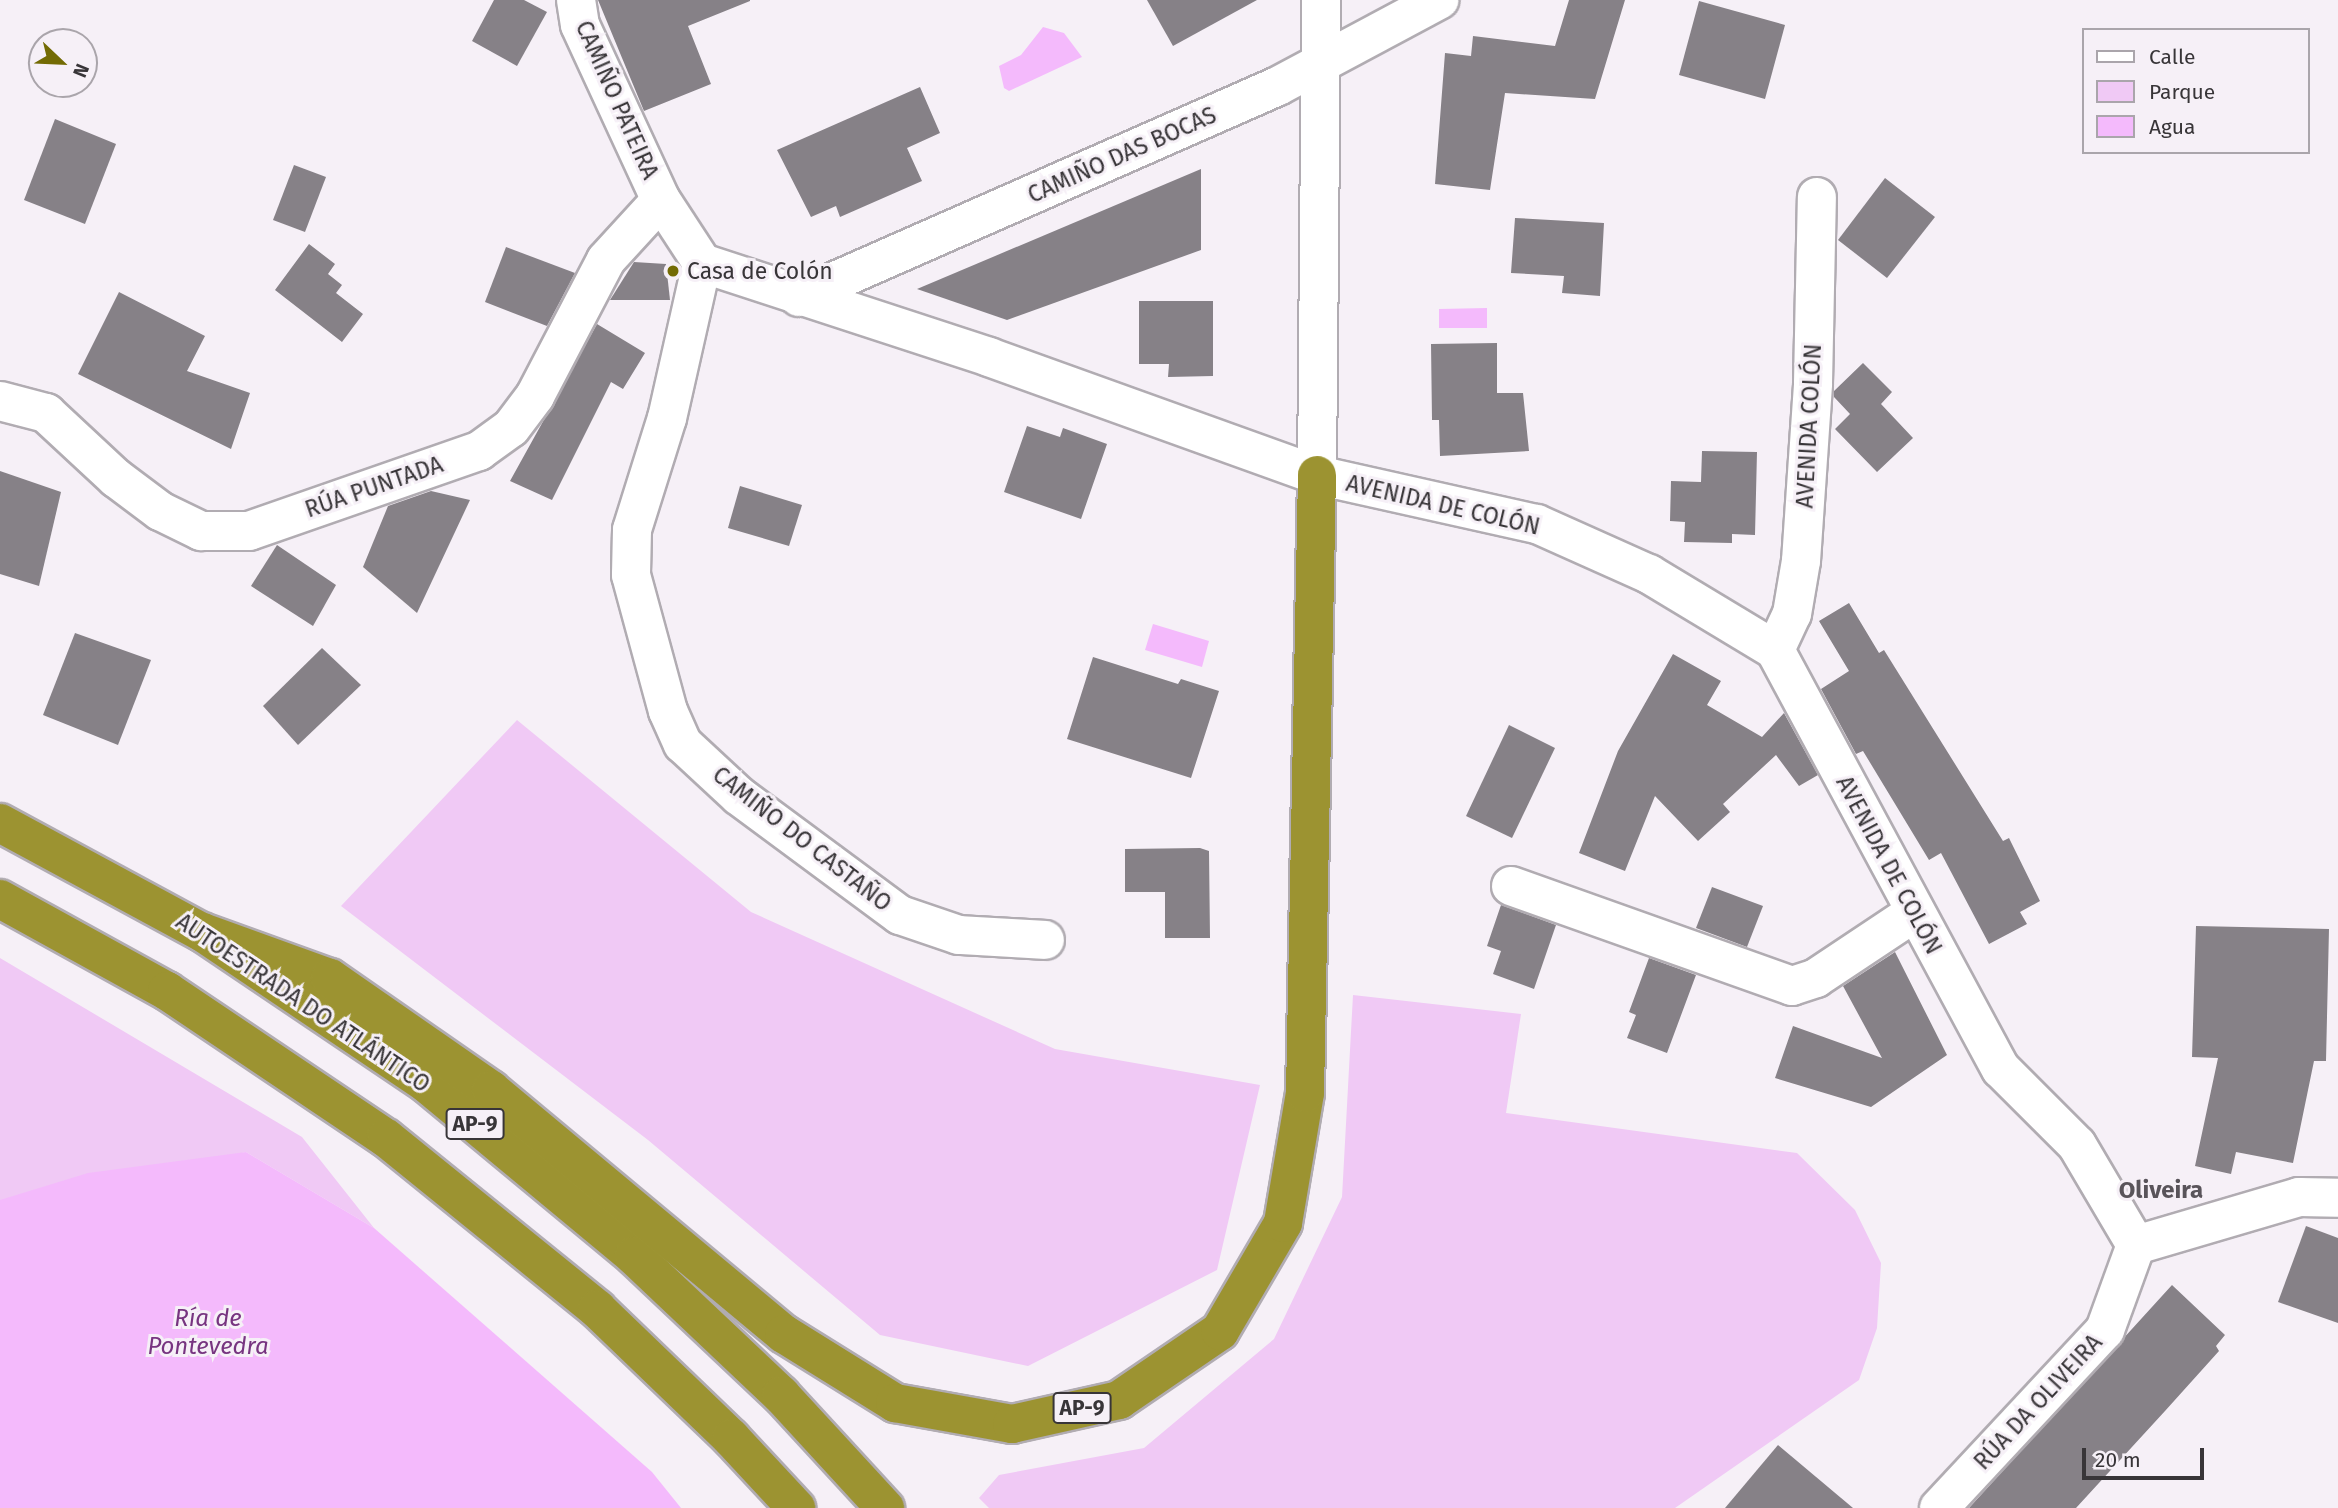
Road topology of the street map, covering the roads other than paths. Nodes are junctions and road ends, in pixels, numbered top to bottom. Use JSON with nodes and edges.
{"nodes":[{"id":1,"x":576,"y":0,"type":"edge"},
{"id":2,"x":1321,"y":0,"type":"edge"},
{"id":3,"x":1439,"y":0,"type":"edge"},
{"id":4,"x":1322,"y":64,"type":"junction"},
{"id":5,"x":1816,"y":197,"type":"dead end"},
{"id":6,"x":661,"y":200,"type":"junction"},
{"id":7,"x":702,"y":263,"type":"junction"},
{"id":8,"x":799,"y":297,"type":"junction"},
{"id":9,"x":0,"y":401,"type":"edge"},
{"id":10,"x":1317,"y":475,"type":"junction"},
{"id":11,"x":1775,"y":650,"type":"junction"},
{"id":12,"x":0,"y":823,"type":"edge"},
{"id":13,"x":1511,"y":886,"type":"dead end"},
{"id":14,"x":0,"y":899,"type":"edge"},
{"id":15,"x":1914,"y":913,"type":"junction"},
{"id":16,"x":202,"y":932,"type":"junction"},
{"id":17,"x":1045,"y":940,"type":"dead end"},
{"id":18,"x":2338,"y":1198,"type":"edge"},
{"id":19,"x":2136,"y":1245,"type":"junction"},
{"id":20,"x":796,"y":1508,"type":"edge"},
{"id":21,"x":885,"y":1508,"type":"edge"},
{"id":22,"x":1939,"y":1508,"type":"edge"}],
"edges":[{"from":1,"to":6,"type":"street","name":"CAMIÑO PATEIRA"},
{"from":2,"to":4,"type":"street"},
{"from":3,"to":4,"type":"street","name":"CAMIÑO DAS BOCAS"},
{"from":4,"to":8,"type":"street","name":"CAMIÑO DAS BOCAS"},
{"from":4,"to":10,"type":"street"},
{"from":5,"to":11,"type":"street","name":"AVENIDA COLÓN"},
{"from":6,"to":7,"type":"street"},
{"from":6,"to":9,"type":"street","name":"RÚA PUNTADA"},
{"from":7,"to":8,"type":"street","name":"AVENIDA DE COLÓN"},
{"from":7,"to":17,"type":"street","name":"CAMIÑO DO CASTAÑO"},
{"from":8,"to":10,"type":"street","name":"AVENIDA DE COLÓN"},
{"from":10,"to":11,"type":"street","name":"AVENIDA DE COLÓN"},
{"from":10,"to":16,"type":"highway","number":"AP-9"},
{"from":11,"to":15,"type":"street","name":"AVENIDA DE COLÓN"},
{"from":12,"to":16,"type":"highway","name":"AUTOESTRADA DO ATLÁNTICO","number":"AP-9"},
{"from":13,"to":15,"type":"street"},
{"from":14,"to":20,"type":"highway"},
{"from":15,"to":19,"type":"street","name":"AVENIDA DE COLÓN"},
{"from":16,"to":21,"type":"highway","name":"AUTOESTRADA DO ATLÁNTICO","number":"AP-9"},
{"from":18,"to":19,"type":"street"},
{"from":19,"to":22,"type":"street","name":"RÚA DA OLIVEIRA"}]}
